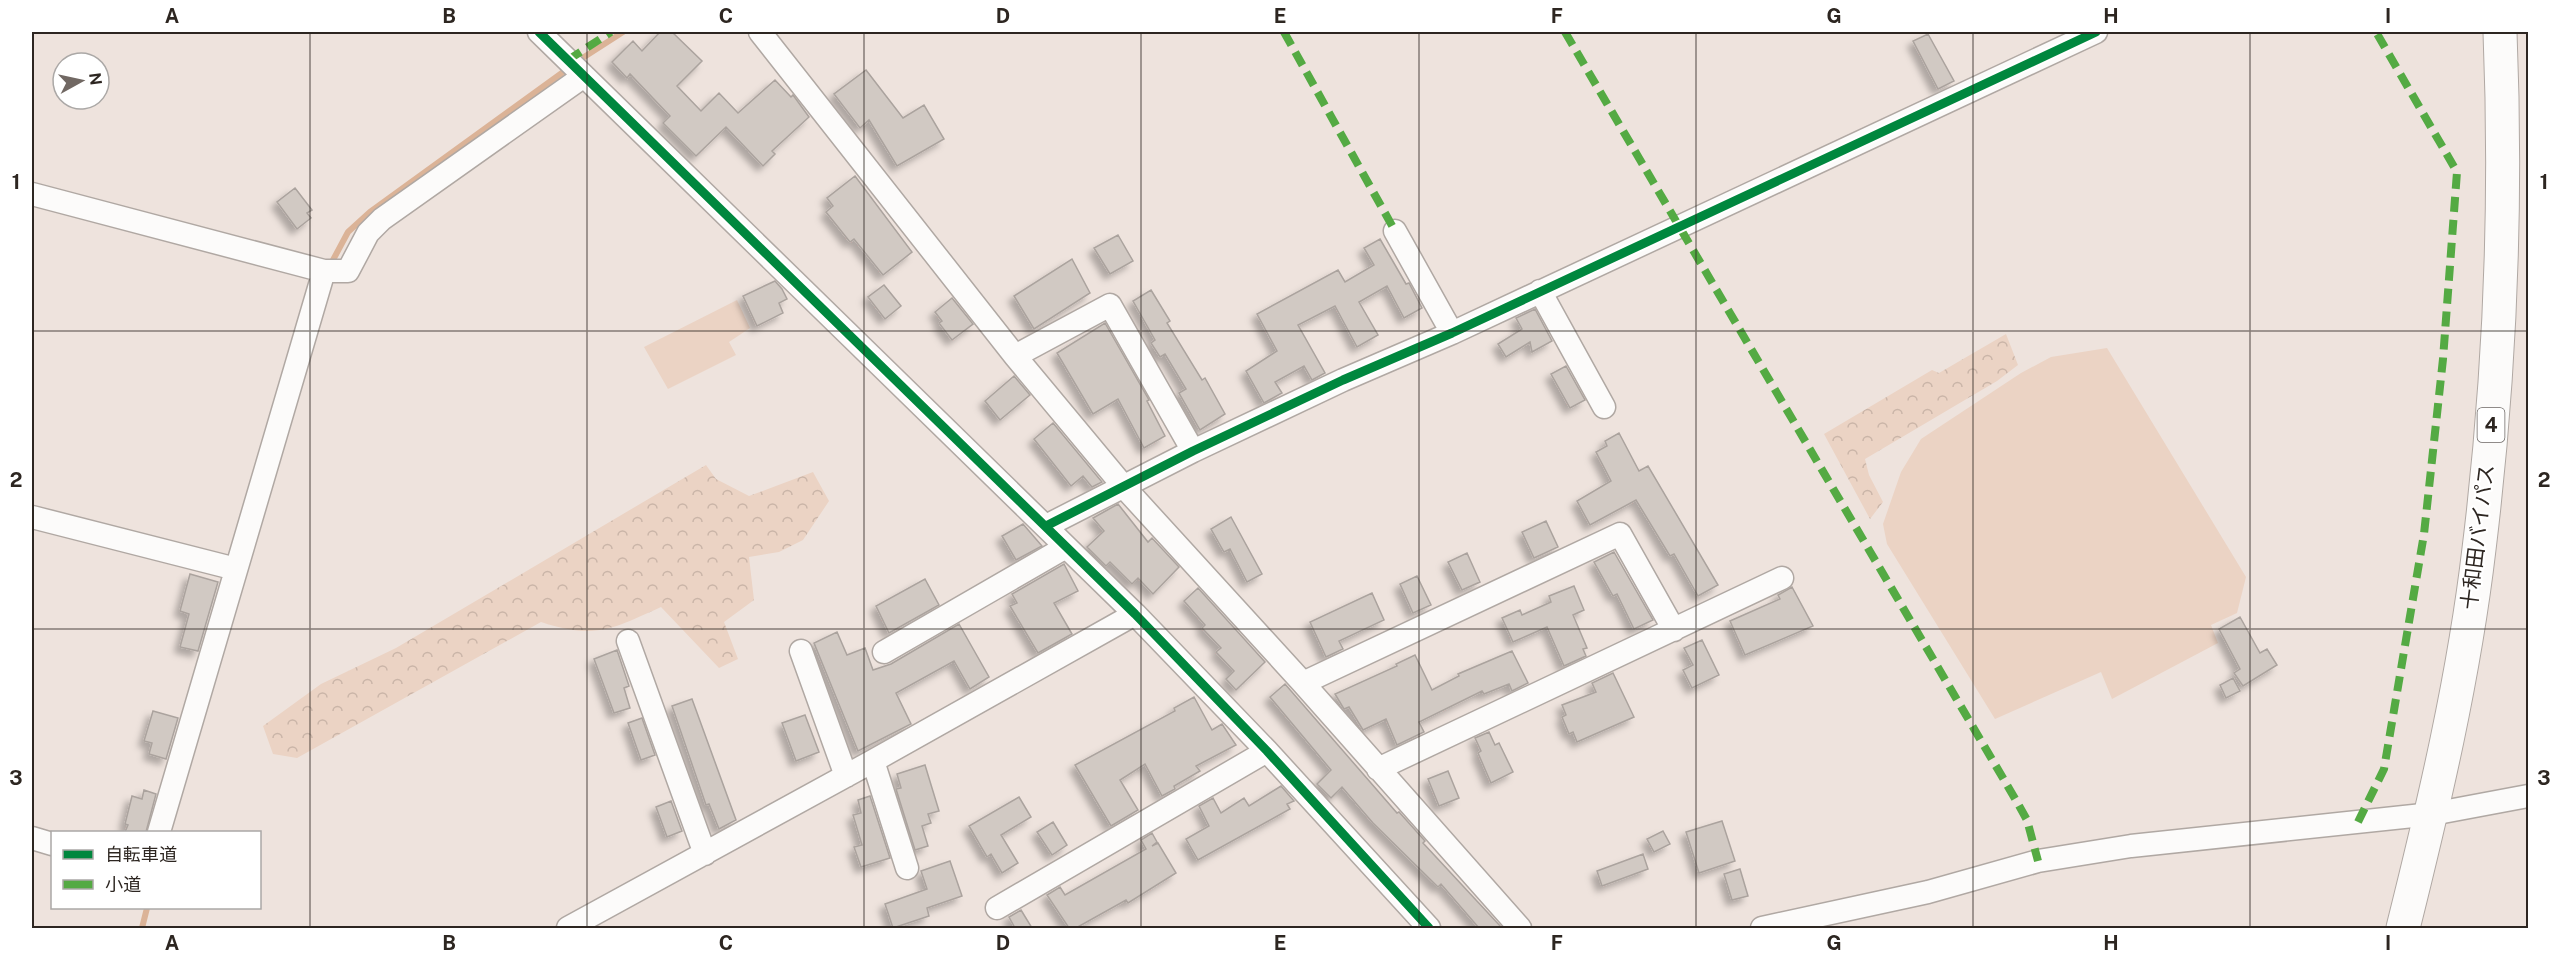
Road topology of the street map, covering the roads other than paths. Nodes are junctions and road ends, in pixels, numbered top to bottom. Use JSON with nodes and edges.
{"nodes":[{"id":1,"x":539,"y":32,"type":"edge"},
{"id":2,"x":760,"y":32,"type":"edge"},
{"id":3,"x":2096,"y":32,"type":"edge"},
{"id":4,"x":2499,"y":32,"type":"edge"},
{"id":5,"x":584,"y":76,"type":"junction"},
{"id":6,"x":32,"y":194,"type":"edge"},
{"id":7,"x":1395,"y":231,"type":"dead end"},
{"id":8,"x":324,"y":271,"type":"junction"},
{"id":9,"x":1540,"y":291,"type":"junction"},
{"id":10,"x":1452,"y":333,"type":"junction"},
{"id":11,"x":1015,"y":356,"type":"junction"},
{"id":12,"x":1604,"y":407,"type":"dead end"},
{"id":13,"x":1193,"y":451,"type":"junction"},
{"id":14,"x":1124,"y":487,"type":"junction"},
{"id":15,"x":32,"y":517,"type":"edge"},
{"id":16,"x":1046,"y":526,"type":"junction"},
{"id":17,"x":1066,"y":547,"type":"junction"},
{"id":18,"x":236,"y":569,"type":"junction"},
{"id":19,"x":1782,"y":578,"type":"dead end"},
{"id":20,"x":1135,"y":614,"type":"junction"},
{"id":21,"x":1674,"y":630,"type":"junction"},
{"id":22,"x":628,"y":641,"type":"dead end"},
{"id":23,"x":801,"y":651,"type":"dead end"},
{"id":24,"x":884,"y":652,"type":"dead end"},
{"id":25,"x":1303,"y":683,"type":"junction"},
{"id":26,"x":1268,"y":752,"type":"junction"},
{"id":27,"x":873,"y":761,"type":"junction"},
{"id":28,"x":1378,"y":769,"type":"junction"},
{"id":29,"x":846,"y":776,"type":"junction"},
{"id":30,"x":2529,"y":796,"type":"edge"},
{"id":31,"x":2432,"y":814,"type":"junction"},
{"id":32,"x":159,"y":831,"type":"edge"},
{"id":33,"x":32,"y":838,"type":"edge"},
{"id":34,"x":51,"y":844,"type":"edge"},
{"id":35,"x":705,"y":854,"type":"junction"},
{"id":36,"x":907,"y":868,"type":"dead end"},
{"id":37,"x":997,"y":908,"type":"dead end"},
{"id":38,"x":568,"y":928,"type":"edge"},
{"id":39,"x":1429,"y":928,"type":"edge"},
{"id":40,"x":1520,"y":928,"type":"edge"},
{"id":41,"x":1762,"y":928,"type":"edge"},
{"id":42,"x":2403,"y":928,"type":"edge"}],
"edges":[{"from":1,"to":5,"type":"street"},
{"from":2,"to":11,"type":"street"},
{"from":3,"to":9,"type":"street"},
{"from":4,"to":31,"type":"highway","name":"十和田バイパス","number":"4"},
{"from":5,"to":8,"type":"street"},
{"from":5,"to":16,"type":"street"},
{"from":6,"to":8,"type":"street"},
{"from":7,"to":10,"type":"street"},
{"from":8,"to":18,"type":"street"},
{"from":9,"to":10,"type":"street"},
{"from":9,"to":12,"type":"street"},
{"from":10,"to":13,"type":"street"},
{"from":11,"to":13,"type":"street"},
{"from":11,"to":14,"type":"street"},
{"from":13,"to":14,"type":"street"},
{"from":14,"to":16,"type":"street"},
{"from":14,"to":25,"type":"street"},
{"from":15,"to":18,"type":"street"},
{"from":16,"to":17,"type":"street"},
{"from":17,"to":20,"type":"street"},
{"from":17,"to":24,"type":"street"},
{"from":18,"to":32,"type":"street"},
{"from":19,"to":21,"type":"street"},
{"from":20,"to":26,"type":"street"},
{"from":20,"to":27,"type":"street"},
{"from":21,"to":25,"type":"street"},
{"from":21,"to":28,"type":"street"},
{"from":22,"to":35,"type":"street"},
{"from":23,"to":29,"type":"street"},
{"from":25,"to":28,"type":"street"},
{"from":26,"to":37,"type":"street"},
{"from":26,"to":39,"type":"street"},
{"from":27,"to":29,"type":"street"},
{"from":27,"to":36,"type":"street"},
{"from":28,"to":40,"type":"street"},
{"from":29,"to":35,"type":"street"},
{"from":30,"to":31,"type":"street"},
{"from":31,"to":41,"type":"street"},
{"from":31,"to":42,"type":"highway","name":"十和田バイパス","number":"4"},
{"from":33,"to":34,"type":"street"},
{"from":35,"to":38,"type":"street"}]}
